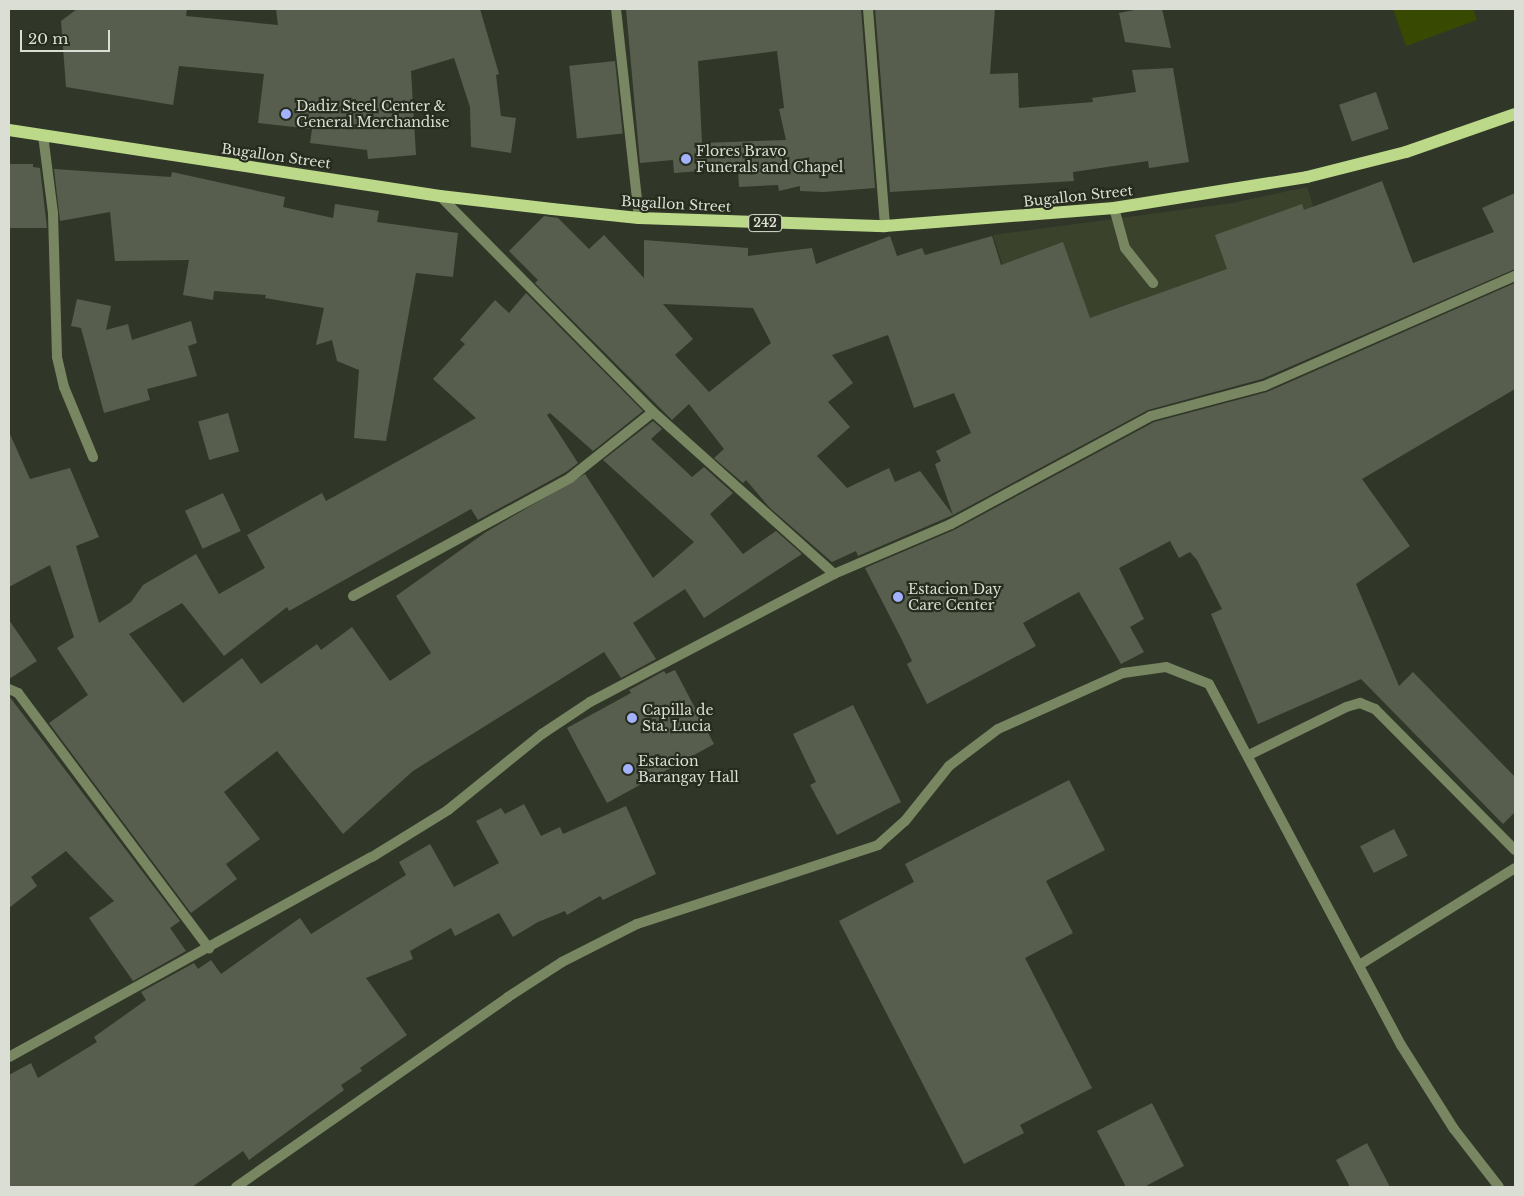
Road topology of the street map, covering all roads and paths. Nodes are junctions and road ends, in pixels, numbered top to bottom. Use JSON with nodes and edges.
{"nodes":[{"id":1,"x":616,"y":9,"type":"edge"},
{"id":2,"x":868,"y":9,"type":"edge"},
{"id":3,"x":1515,"y":114,"type":"edge"},
{"id":4,"x":9,"y":130,"type":"edge"},
{"id":5,"x":43,"y":136,"type":"junction"},
{"id":6,"x":440,"y":196,"type":"junction"},
{"id":7,"x":1114,"y":208,"type":"junction"},
{"id":8,"x":639,"y":218,"type":"junction"},
{"id":9,"x":885,"y":226,"type":"junction"},
{"id":10,"x":1515,"y":276,"type":"edge"},
{"id":11,"x":1153,"y":283,"type":"dead end"},
{"id":12,"x":653,"y":412,"type":"junction"},
{"id":13,"x":93,"y":457,"type":"dead end"},
{"id":14,"x":834,"y":574,"type":"junction"},
{"id":15,"x":353,"y":596,"type":"dead end"},
{"id":16,"x":9,"y":689,"type":"edge"},
{"id":17,"x":1249,"y":755,"type":"junction"},
{"id":18,"x":1515,"y":850,"type":"edge"},
{"id":19,"x":1515,"y":868,"type":"edge"},
{"id":20,"x":209,"y":948,"type":"junction"},
{"id":21,"x":1361,"y":964,"type":"junction"},
{"id":22,"x":9,"y":1058,"type":"edge"},
{"id":23,"x":236,"y":1187,"type":"edge"},
{"id":24,"x":1499,"y":1187,"type":"edge"}],
"edges":[{"from":1,"to":8,"type":"street"},
{"from":2,"to":9,"type":"street"},
{"from":3,"to":7,"type":"main road","name":"Bugallon Street","number":"242"},
{"from":4,"to":5,"type":"main road","name":"Bugallon Street","number":"242"},
{"from":5,"to":6,"type":"main road","name":"Bugallon Street","number":"242"},
{"from":5,"to":13,"type":"street"},
{"from":6,"to":8,"type":"main road","name":"Bugallon Street","number":"242"},
{"from":6,"to":12,"type":"street"},
{"from":7,"to":9,"type":"main road","name":"Bugallon Street","number":"242"},
{"from":7,"to":11,"type":"street"},
{"from":8,"to":9,"type":"main road","name":"Bugallon Street","number":"242"},
{"from":10,"to":14,"type":"street"},
{"from":12,"to":14,"type":"street"},
{"from":12,"to":15,"type":"street"},
{"from":14,"to":20,"type":"street"},
{"from":16,"to":20,"type":"street"},
{"from":17,"to":18,"type":"street"},
{"from":17,"to":21,"type":"street"},
{"from":17,"to":23,"type":"street"},
{"from":19,"to":21,"type":"street"},
{"from":20,"to":22,"type":"street"},
{"from":21,"to":24,"type":"street"}]}
